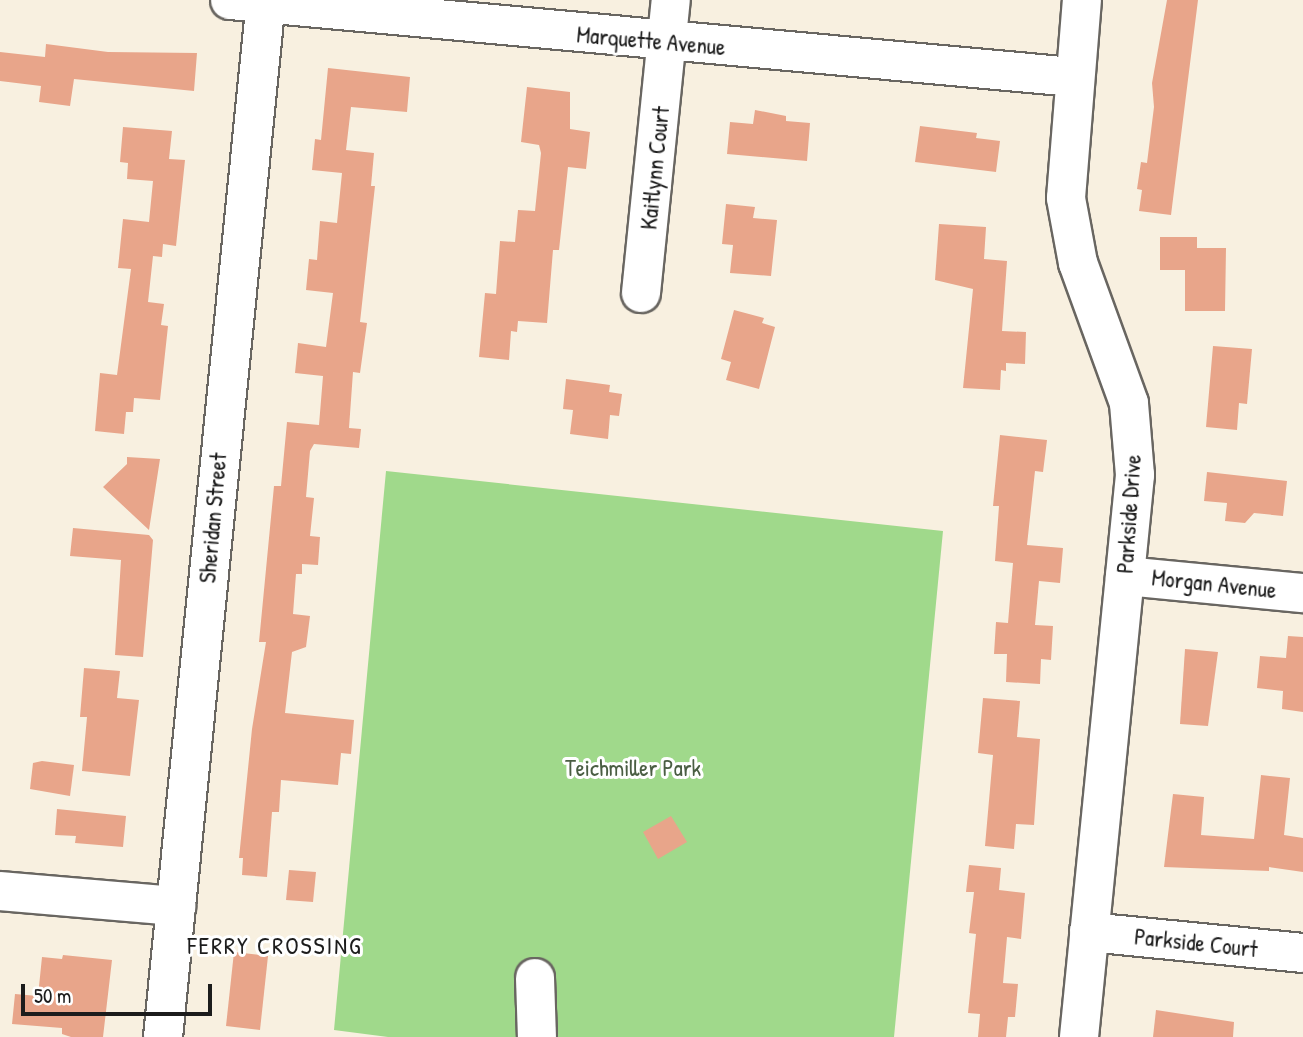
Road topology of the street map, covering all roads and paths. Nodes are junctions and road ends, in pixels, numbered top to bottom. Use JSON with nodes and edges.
{"nodes":[{"id":1,"x":671,"y":0,"type":"edge"},
{"id":2,"x":1082,"y":0,"type":"edge"},
{"id":3,"x":254,"y":1,"type":"edge"},
{"id":4,"x":667,"y":43,"type":"junction"},
{"id":5,"x":1073,"y":77,"type":"junction"},
{"id":6,"x":641,"y":293,"type":"dead end"},
{"id":7,"x":1125,"y":576,"type":"junction"},
{"id":8,"x":1303,"y":593,"type":"edge"},
{"id":9,"x":0,"y":891,"type":"edge"},
{"id":10,"x":176,"y":906,"type":"junction"},
{"id":11,"x":1089,"y":932,"type":"junction"},
{"id":12,"x":1303,"y":953,"type":"edge"},
{"id":13,"x":535,"y":978,"type":"dead end"},
{"id":14,"x":163,"y":1037,"type":"edge"},
{"id":15,"x":537,"y":1037,"type":"edge"},
{"id":16,"x":1079,"y":1037,"type":"edge"}],
"edges":[{"from":1,"to":4,"type":"street","name":"Kaitlynn Court"},
{"from":2,"to":5,"type":"street","name":"Parkside Drive"},
{"from":3,"to":4,"type":"street","name":"Marquette Avenue"},
{"from":3,"to":10,"type":"street","name":"Sheridan Street"},
{"from":4,"to":5,"type":"street","name":"Marquette Avenue"},
{"from":4,"to":6,"type":"street","name":"Kaitlynn Court"},
{"from":5,"to":7,"type":"street","name":"Parkside Drive"},
{"from":7,"to":8,"type":"street","name":"Morgan Avenue"},
{"from":7,"to":11,"type":"street","name":"Parkside Drive"},
{"from":9,"to":10,"type":"street"},
{"from":10,"to":14,"type":"street","name":"Sheridan Street"},
{"from":11,"to":12,"type":"street","name":"Parkside Court"},
{"from":11,"to":16,"type":"street","name":"Parkside Drive"},
{"from":13,"to":15,"type":"street"}]}
